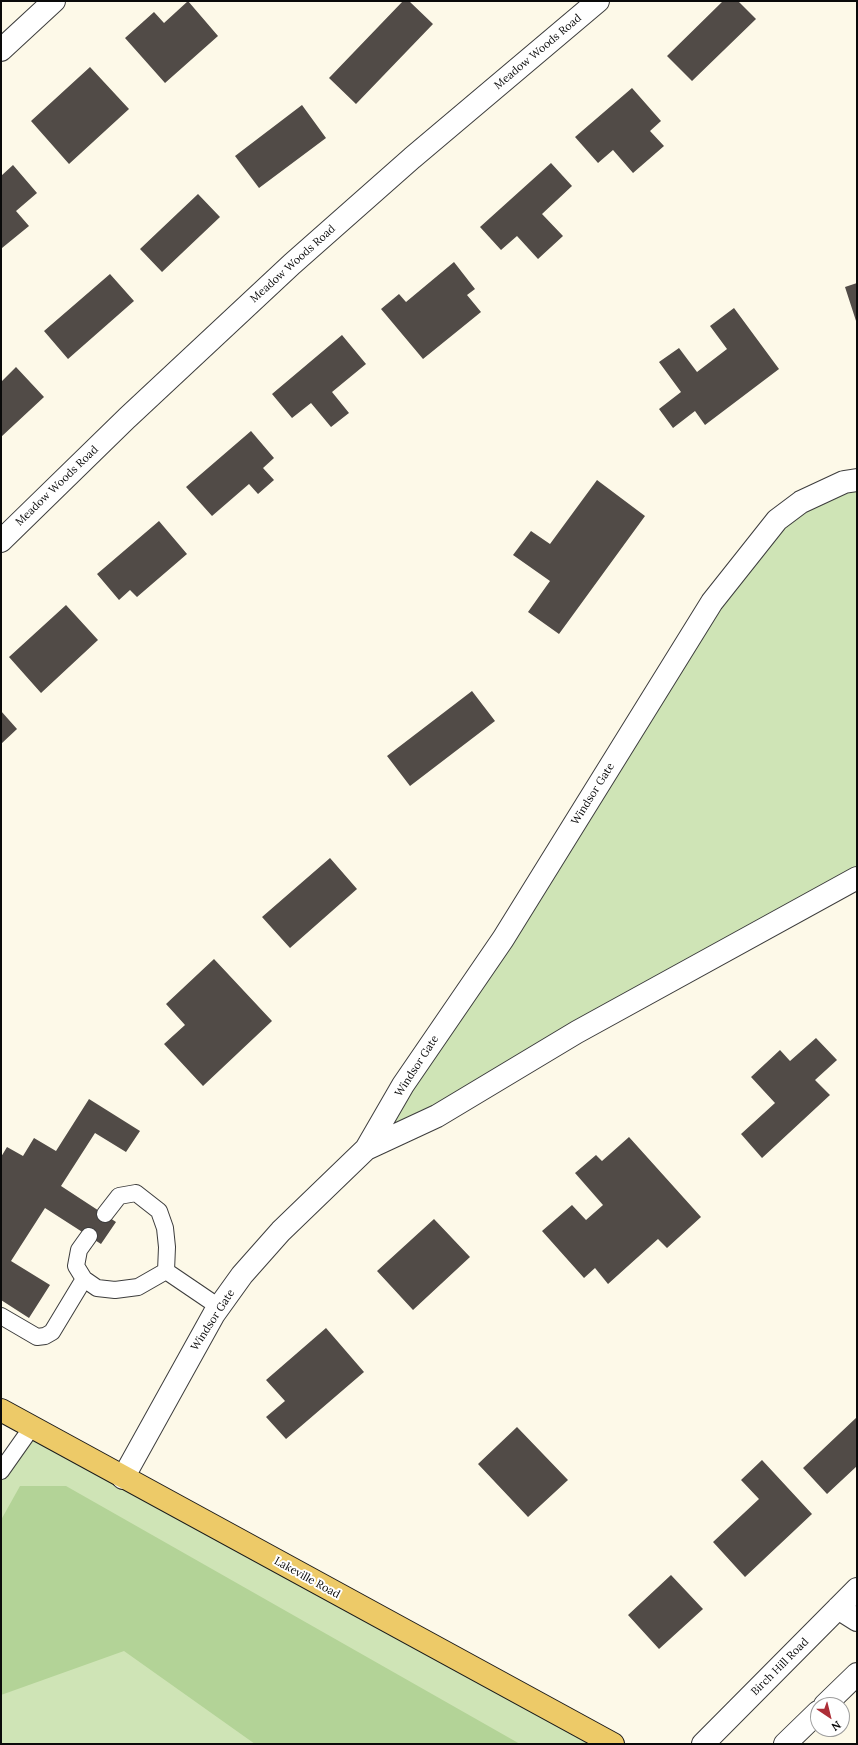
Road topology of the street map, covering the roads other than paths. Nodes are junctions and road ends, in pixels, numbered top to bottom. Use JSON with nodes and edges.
{"nodes":[{"id":1,"x":54,"y":1,"type":"edge"},
{"id":2,"x":598,"y":1,"type":"edge"},
{"id":3,"x":1,"y":50,"type":"edge"},
{"id":4,"x":857,"y":480,"type":"edge"},
{"id":5,"x":1,"y":541,"type":"edge"},
{"id":6,"x":857,"y":878,"type":"edge"},
{"id":7,"x":366,"y":1149,"type":"junction"},
{"id":8,"x":105,"y":1214,"type":"dead end"},
{"id":9,"x":89,"y":1236,"type":"dead end"},
{"id":10,"x":166,"y":1271,"type":"junction"},
{"id":11,"x":84,"y":1280,"type":"junction"},
{"id":12,"x":219,"y":1308,"type":"junction"},
{"id":13,"x":1,"y":1316,"type":"edge"},
{"id":14,"x":1,"y":1410,"type":"edge"},
{"id":15,"x":32,"y":1427,"type":"junction"},
{"id":16,"x":1,"y":1470,"type":"edge"},
{"id":17,"x":123,"y":1478,"type":"junction"},
{"id":18,"x":857,"y":1590,"type":"edge"},
{"id":19,"x":838,"y":1608,"type":"junction"},
{"id":20,"x":857,"y":1620,"type":"edge"},
{"id":21,"x":857,"y":1674,"type":"edge"},
{"id":22,"x":833,"y":1697,"type":"edge"},
{"id":23,"x":810,"y":1720,"type":"edge"},
{"id":24,"x":614,"y":1744,"type":"edge"},
{"id":25,"x":703,"y":1744,"type":"edge"},
{"id":26,"x":785,"y":1744,"type":"edge"}],
"edges":[{"from":1,"to":3,"type":"street"},
{"from":2,"to":5,"type":"street","name":"Meadow Woods Road"},
{"from":4,"to":7,"type":"street","name":"Windsor Gate"},
{"from":6,"to":7,"type":"street","name":"Windsor Gate"},
{"from":7,"to":12,"type":"street","name":"Windsor Gate"},
{"from":8,"to":10,"type":"lane"},
{"from":9,"to":11,"type":"lane"},
{"from":10,"to":11,"type":"lane"},
{"from":10,"to":12,"type":"lane"},
{"from":11,"to":13,"type":"lane"},
{"from":12,"to":17,"type":"street","name":"Windsor Gate"},
{"from":14,"to":15,"type":"main road","name":"Lakeville Road"},
{"from":15,"to":16,"type":"lane"},
{"from":15,"to":17,"type":"main road","name":"Lakeville Road"},
{"from":17,"to":24,"type":"main road","name":"Lakeville Road"},
{"from":18,"to":19,"type":"street","name":"Birch Hill Road"},
{"from":19,"to":20,"type":"street"},
{"from":19,"to":25,"type":"street","name":"Birch Hill Road"},
{"from":21,"to":22,"type":"street"},
{"from":23,"to":26,"type":"street"}]}
